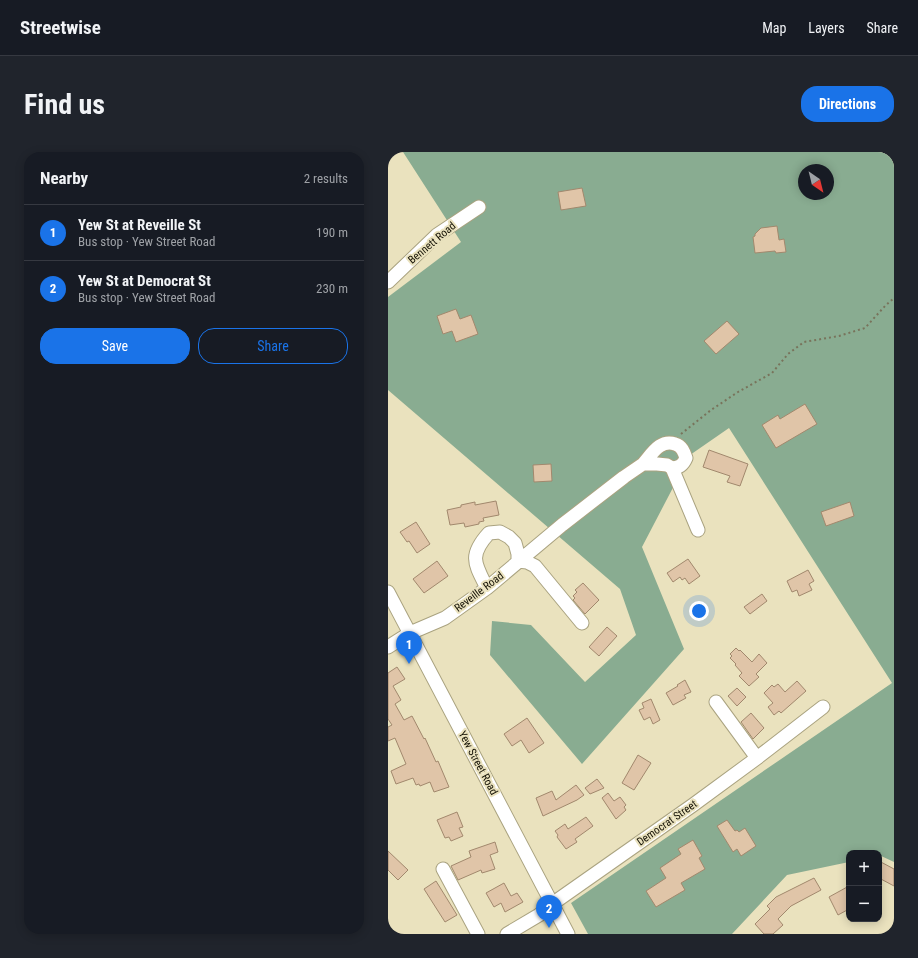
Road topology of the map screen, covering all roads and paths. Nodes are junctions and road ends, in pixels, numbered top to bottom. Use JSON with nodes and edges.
{"nodes":[{"id":1,"x":479,"y":206,"type":"dead end"},
{"id":2,"x":388,"y":282,"type":"edge"},
{"id":3,"x":894,"y":298,"type":"edge"},
{"id":4,"x":672,"y":443,"type":"junction"},
{"id":5,"x":644,"y":464,"type":"junction"},
{"id":6,"x":672,"y":468,"type":"junction"},
{"id":7,"x":698,"y":530,"type":"dead end"},
{"id":8,"x":518,"y":561,"type":"junction"},
{"id":9,"x":487,"y":588,"type":"junction"},
{"id":10,"x":388,"y":592,"type":"edge"},
{"id":11,"x":582,"y":623,"type":"dead end"},
{"id":12,"x":410,"y":633,"type":"junction"},
{"id":13,"x":388,"y":647,"type":"edge"},
{"id":14,"x":716,"y":702,"type":"dead end"},
{"id":15,"x":823,"y":707,"type":"dead end"},
{"id":16,"x":757,"y":758,"type":"junction"},
{"id":17,"x":442,"y":869,"type":"dead end"},
{"id":18,"x":552,"y":904,"type":"junction"},
{"id":19,"x":478,"y":934,"type":"edge"},
{"id":20,"x":507,"y":934,"type":"edge"},
{"id":21,"x":568,"y":934,"type":"edge"}],
"edges":[{"from":1,"to":2,"type":"street","name":"Bennett Road"},
{"from":3,"to":4,"type":"path"},
{"from":4,"to":5,"type":"street"},
{"from":4,"to":6,"type":"street"},
{"from":5,"to":6,"type":"street"},
{"from":5,"to":8,"type":"street","name":"Reveille Road"},
{"from":6,"to":7,"type":"street"},
{"from":8,"to":9,"type":"street","name":"Reveille Road"},
{"from":8,"to":9,"type":"street"},
{"from":8,"to":11,"type":"street"},
{"from":9,"to":12,"type":"street","name":"Reveille Road"},
{"from":10,"to":12,"type":"street","name":"Yew Street Road"},
{"from":12,"to":13,"type":"street","name":"Reveille Road"},
{"from":12,"to":18,"type":"street","name":"Yew Street Road"},
{"from":14,"to":16,"type":"street"},
{"from":15,"to":16,"type":"street","name":"Democrat Street"},
{"from":16,"to":18,"type":"street","name":"Democrat Street"},
{"from":17,"to":19,"type":"street"},
{"from":18,"to":20,"type":"street","name":"Democrat Street"},
{"from":18,"to":21,"type":"street","name":"Yew Street Road"}]}
